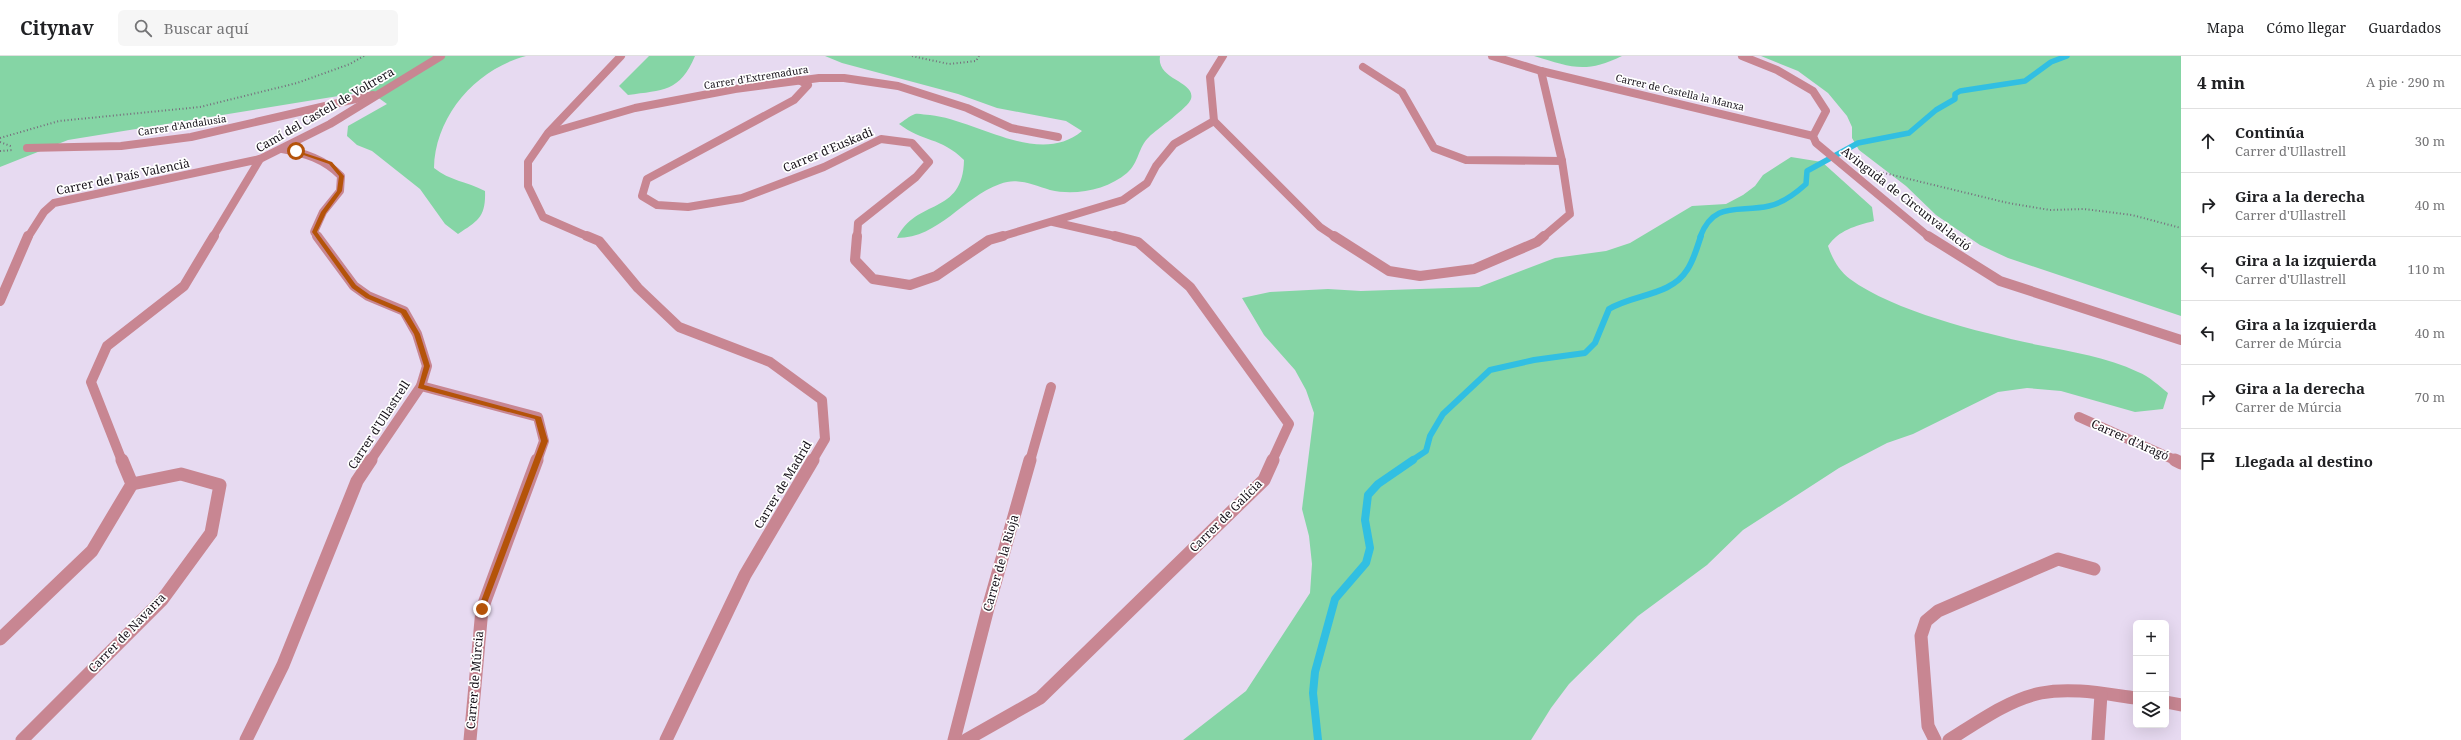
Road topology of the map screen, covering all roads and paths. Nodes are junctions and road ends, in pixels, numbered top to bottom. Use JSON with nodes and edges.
{"nodes":[{"id":1,"x":364,"y":56,"type":"edge"},
{"id":2,"x":441,"y":56,"type":"edge"},
{"id":3,"x":621,"y":56,"type":"edge"},
{"id":4,"x":912,"y":56,"type":"edge"},
{"id":5,"x":979,"y":56,"type":"edge"},
{"id":6,"x":1222,"y":56,"type":"edge"},
{"id":7,"x":1492,"y":56,"type":"edge"},
{"id":8,"x":1742,"y":56,"type":"edge"},
{"id":9,"x":1363,"y":67,"type":"dead end"},
{"id":10,"x":1541,"y":71,"type":"junction"},
{"id":11,"x":797,"y":79,"type":"junction"},
{"id":12,"x":383,"y":93,"type":"junction"},
{"id":13,"x":1214,"y":121,"type":"junction"},
{"id":14,"x":548,"y":133,"type":"junction"},
{"id":15,"x":1813,"y":136,"type":"junction"},
{"id":16,"x":1058,"y":137,"type":"dead end"},
{"id":17,"x":0,"y":138,"type":"edge"},
{"id":18,"x":27,"y":148,"type":"dead end"},
{"id":19,"x":282,"y":149,"type":"junction"},
{"id":20,"x":260,"y":159,"type":"junction"},
{"id":21,"x":1562,"y":161,"type":"junction"},
{"id":22,"x":1873,"y":170,"type":"dead end"},
{"id":23,"x":1050,"y":222,"type":"junction"},
{"id":24,"x":2181,"y":228,"type":"edge"},
{"id":25,"x":0,"y":302,"type":"edge"},
{"id":26,"x":2181,"y":340,"type":"edge"},
{"id":27,"x":421,"y":386,"type":"junction"},
{"id":28,"x":1051,"y":387,"type":"dead end"},
{"id":29,"x":2079,"y":417,"type":"dead end"},
{"id":30,"x":2181,"y":463,"type":"edge"},
{"id":31,"x":132,"y":484,"type":"junction"},
{"id":32,"x":2094,"y":568,"type":"dead end"},
{"id":33,"x":0,"y":639,"type":"edge"},
{"id":34,"x":2101,"y":694,"type":"junction"},
{"id":35,"x":2133,"y":698,"type":"edge"},
{"id":36,"x":2169,"y":703,"type":"edge"},
{"id":37,"x":2181,"y":705,"type":"edge"},
{"id":38,"x":22,"y":740,"type":"edge"},
{"id":39,"x":246,"y":740,"type":"edge"},
{"id":40,"x":470,"y":740,"type":"edge"},
{"id":41,"x":666,"y":740,"type":"edge"},
{"id":42,"x":954,"y":740,"type":"edge"},
{"id":43,"x":966,"y":740,"type":"edge"},
{"id":44,"x":1935,"y":740,"type":"edge"},
{"id":45,"x":1949,"y":740,"type":"edge"},
{"id":46,"x":2098,"y":740,"type":"edge"}],
"edges":[{"from":1,"to":17,"type":"path"},
{"from":2,"to":12,"type":"street","name":"Camí del Castell de Voltrera"},
{"from":3,"to":14,"type":"street","name":"Carrer de Madrid"},
{"from":4,"to":5,"type":"path"},
{"from":6,"to":13,"type":"street"},
{"from":7,"to":10,"type":"street","name":"Carrer de Castella la Manxa"},
{"from":8,"to":15,"type":"street"},
{"from":9,"to":21,"type":"street"},
{"from":10,"to":15,"type":"street","name":"Carrer de Castella la Manxa"},
{"from":10,"to":21,"type":"street"},
{"from":11,"to":14,"type":"street","name":"Carrer d'Extremadura"},
{"from":11,"to":16,"type":"street","name":"Carrer d'Extremadura"},
{"from":11,"to":23,"type":"street","name":"Carrer d'Euskadi"},
{"from":12,"to":18,"type":"street","name":"Carrer d'Andalusia"},
{"from":12,"to":19,"type":"street","name":"Camí del Castell de Voltrera"},
{"from":13,"to":21,"type":"street"},
{"from":13,"to":23,"type":"street","name":"Carrer d'Euskadi"},
{"from":14,"to":41,"type":"street","name":"Carrer de Madrid"},
{"from":15,"to":26,"type":"street","name":"Avinguda de Circunval·lació"},
{"from":19,"to":20,"type":"street","name":"Camí del Castell de Voltrera"},
{"from":19,"to":27,"type":"street","name":"Carrer d'Ullastrell"},
{"from":20,"to":25,"type":"street","name":"Carrer del País Valencià"},
{"from":20,"to":31,"type":"street","name":"Camí del Castell de Voltrera"},
{"from":22,"to":24,"type":"path"},
{"from":23,"to":43,"type":"street","name":"Carrer de Galícia"},
{"from":27,"to":39,"type":"street","name":"Carrer d'Ullastrell"},
{"from":27,"to":40,"type":"street","name":"Carrer de Múrcia"},
{"from":28,"to":42,"type":"street","name":"Carrer de la Rioja"},
{"from":29,"to":30,"type":"street","name":"Carrer d'Aragó"},
{"from":31,"to":33,"type":"street"},
{"from":31,"to":38,"type":"street","name":"Carrer de Navarra"},
{"from":32,"to":44,"type":"street"},
{"from":34,"to":35,"type":"street"},
{"from":34,"to":45,"type":"street"},
{"from":34,"to":46,"type":"street"},
{"from":36,"to":37,"type":"street"}]}
